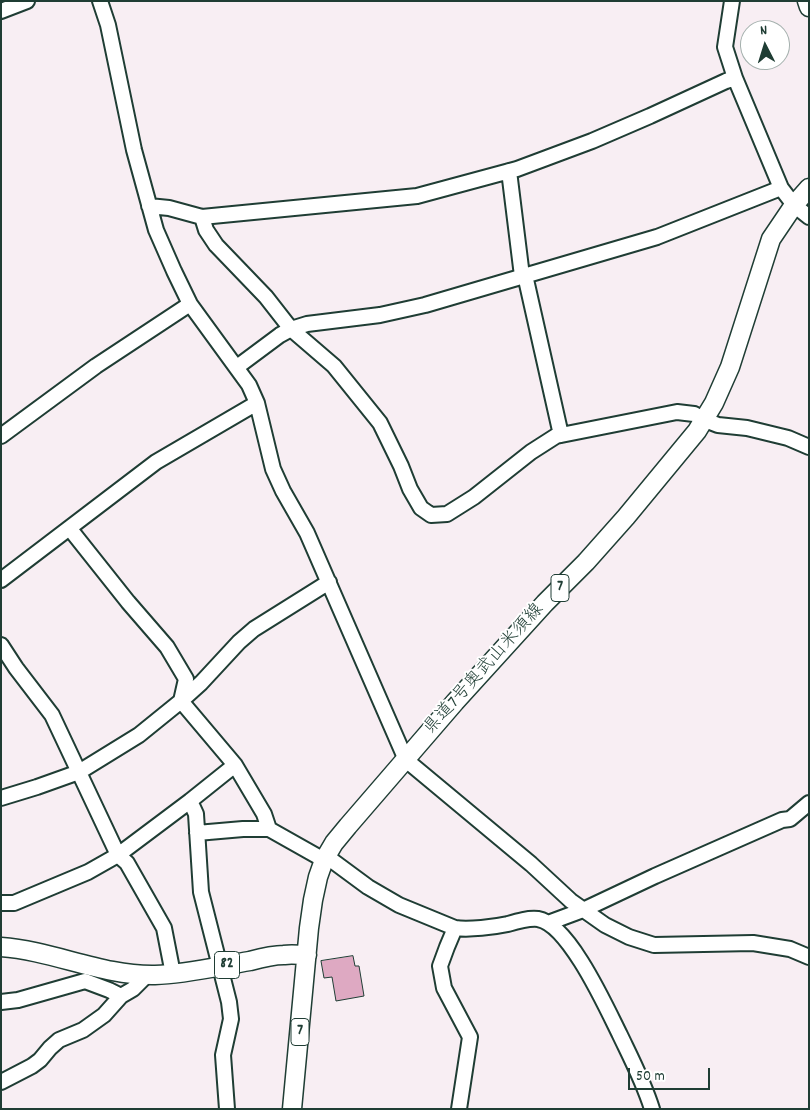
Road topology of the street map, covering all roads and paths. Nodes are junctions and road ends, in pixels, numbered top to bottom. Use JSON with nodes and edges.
{"nodes":[{"id":1,"x":27,"y":1,"type":"edge"},
{"id":2,"x":732,"y":1,"type":"edge"},
{"id":3,"x":807,"y":1,"type":"edge"},
{"id":4,"x":103,"y":2,"type":"edge"},
{"id":5,"x":809,"y":7,"type":"edge"},
{"id":6,"x":1,"y":11,"type":"edge"},
{"id":7,"x":735,"y":78,"type":"junction"},
{"id":8,"x":509,"y":171,"type":"junction"},
{"id":9,"x":781,"y":188,"type":"junction"},
{"id":10,"x":809,"y":188,"type":"edge"},
{"id":11,"x":794,"y":205,"type":"junction"},
{"id":12,"x":149,"y":206,"type":"junction"},
{"id":13,"x":202,"y":217,"type":"junction"},
{"id":14,"x":809,"y":217,"type":"edge"},
{"id":15,"x":523,"y":276,"type":"junction"},
{"id":16,"x":190,"y":304,"type":"junction"},
{"id":17,"x":291,"y":329,"type":"junction"},
{"id":18,"x":237,"y":367,"type":"junction"},
{"id":19,"x":257,"y":402,"type":"junction"},
{"id":20,"x":704,"y":420,"type":"junction"},
{"id":21,"x":561,"y":435,"type":"junction"},
{"id":22,"x":1,"y":436,"type":"edge"},
{"id":23,"x":809,"y":448,"type":"edge"},
{"id":24,"x":70,"y":528,"type":"junction"},
{"id":25,"x":1,"y":580,"type":"edge"},
{"id":26,"x":329,"y":582,"type":"junction"},
{"id":27,"x":1,"y":645,"type":"edge"},
{"id":28,"x":181,"y":701,"type":"junction"},
{"id":29,"x":406,"y":760,"type":"junction"},
{"id":30,"x":236,"y":765,"type":"junction"},
{"id":31,"x":78,"y":772,"type":"junction"},
{"id":32,"x":1,"y":798,"type":"edge"},
{"id":33,"x":190,"y":801,"type":"junction"},
{"id":34,"x":809,"y":803,"type":"edge"},
{"id":35,"x":269,"y":829,"type":"junction"},
{"id":36,"x":198,"y":833,"type":"junction"},
{"id":37,"x":118,"y":855,"type":"junction"},
{"id":38,"x":325,"y":858,"type":"junction"},
{"id":39,"x":1,"y":902,"type":"edge"},
{"id":40,"x":583,"y":910,"type":"junction"},
{"id":41,"x":548,"y":923,"type":"junction"},
{"id":42,"x":455,"y":928,"type":"junction"},
{"id":43,"x":1,"y":947,"type":"edge"},
{"id":44,"x":307,"y":955,"type":"junction"},
{"id":45,"x":809,"y":956,"type":"edge"},
{"id":46,"x":220,"y":966,"type":"junction"},
{"id":47,"x":87,"y":974,"type":"junction"},
{"id":48,"x":173,"y":974,"type":"junction"},
{"id":49,"x":147,"y":975,"type":"junction"},
{"id":50,"x":121,"y":996,"type":"junction"},
{"id":51,"x":1,"y":1002,"type":"edge"},
{"id":52,"x":1,"y":1082,"type":"edge"},
{"id":53,"x":227,"y":1109,"type":"edge"},
{"id":54,"x":292,"y":1109,"type":"edge"},
{"id":55,"x":459,"y":1109,"type":"edge"},
{"id":56,"x":652,"y":1109,"type":"edge"}],
"edges":[{"from":1,"to":6,"type":"street"},
{"from":2,"to":7,"type":"street"},
{"from":3,"to":5,"type":"main road"},
{"from":4,"to":12,"type":"street"},
{"from":7,"to":8,"type":"street"},
{"from":7,"to":9,"type":"street"},
{"from":8,"to":13,"type":"street"},
{"from":8,"to":15,"type":"street"},
{"from":9,"to":11,"type":"street"},
{"from":9,"to":15,"type":"street"},
{"from":10,"to":11,"type":"main road","name":"県道7号奥武山米須線","number":"7"},
{"from":11,"to":14,"type":"street"},
{"from":11,"to":20,"type":"main road","name":"県道7号奥武山米須線","number":"7"},
{"from":12,"to":13,"type":"street"},
{"from":12,"to":16,"type":"street"},
{"from":13,"to":17,"type":"street"},
{"from":15,"to":17,"type":"street"},
{"from":15,"to":21,"type":"street"},
{"from":16,"to":18,"type":"street"},
{"from":16,"to":22,"type":"street"},
{"from":17,"to":18,"type":"street"},
{"from":17,"to":21,"type":"street"},
{"from":18,"to":19,"type":"street"},
{"from":19,"to":24,"type":"street"},
{"from":19,"to":26,"type":"street"},
{"from":20,"to":21,"type":"street"},
{"from":20,"to":23,"type":"street"},
{"from":20,"to":29,"type":"main road","name":"県道7号奥武山米須線","number":"7"},
{"from":24,"to":25,"type":"street"},
{"from":24,"to":28,"type":"street"},
{"from":26,"to":28,"type":"street"},
{"from":26,"to":29,"type":"street"},
{"from":27,"to":31,"type":"street"},
{"from":28,"to":30,"type":"street"},
{"from":28,"to":31,"type":"street"},
{"from":29,"to":38,"type":"main road","name":"県道7号奥武山米須線","number":"7"},
{"from":29,"to":40,"type":"street"},
{"from":30,"to":33,"type":"street"},
{"from":30,"to":35,"type":"street"},
{"from":31,"to":32,"type":"street"},
{"from":31,"to":37,"type":"street"},
{"from":33,"to":36,"type":"street"},
{"from":33,"to":37,"type":"street"},
{"from":34,"to":40,"type":"street"},
{"from":35,"to":36,"type":"street"},
{"from":35,"to":38,"type":"street"},
{"from":36,"to":46,"type":"street"},
{"from":37,"to":39,"type":"street"},
{"from":37,"to":48,"type":"street"},
{"from":38,"to":42,"type":"street"},
{"from":38,"to":44,"type":"main road","name":"県道7号奥武山米須線","number":"7"},
{"from":40,"to":41,"type":"street"},
{"from":40,"to":45,"type":"street"},
{"from":41,"to":42,"type":"street"},
{"from":41,"to":56,"type":"street"},
{"from":42,"to":55,"type":"street"},
{"from":43,"to":47,"type":"main road","number":"82"},
{"from":44,"to":46,"type":"main road","number":"82"},
{"from":44,"to":54,"type":"main road","name":"県道7号奥武山米須線","number":"7"},
{"from":46,"to":48,"type":"main road","number":"82"},
{"from":46,"to":53,"type":"street"},
{"from":47,"to":49,"type":"main road","number":"82"},
{"from":47,"to":50,"type":"street"},
{"from":47,"to":51,"type":"street"},
{"from":48,"to":49,"type":"main road","number":"82"},
{"from":49,"to":50,"type":"street"},
{"from":50,"to":52,"type":"street"}]}
